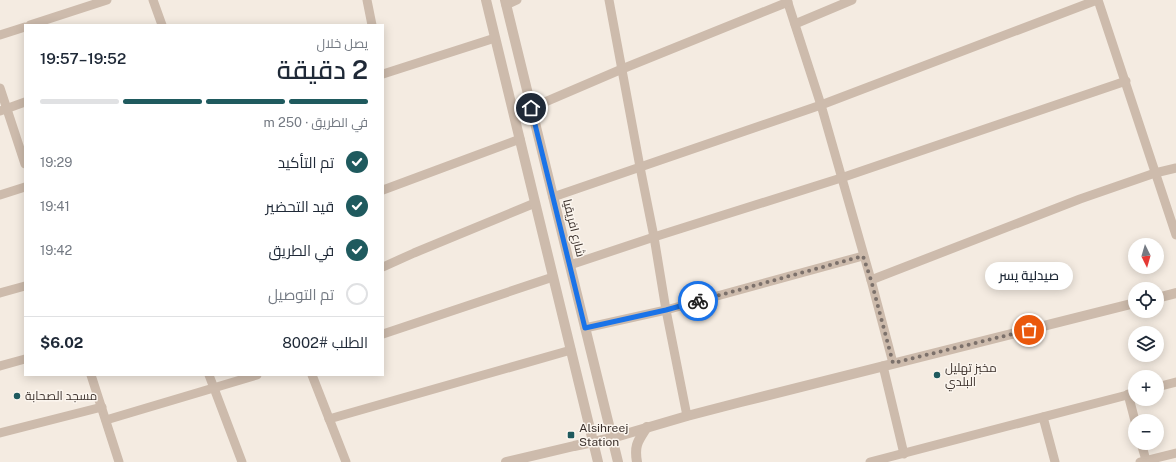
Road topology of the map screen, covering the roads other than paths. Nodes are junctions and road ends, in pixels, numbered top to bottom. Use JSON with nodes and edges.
{"nodes":[{"id":1,"x":107,"y":0,"type":"edge"},
{"id":2,"x":153,"y":0,"type":"edge"},
{"id":3,"x":367,"y":0,"type":"edge"},
{"id":4,"x":486,"y":0,"type":"edge"},
{"id":5,"x":517,"y":0,"type":"edge"},
{"id":6,"x":609,"y":0,"type":"edge"},
{"id":7,"x":852,"y":0,"type":"edge"},
{"id":8,"x":1098,"y":0,"type":"edge"},
{"id":9,"x":788,"y":1,"type":"edge"},
{"id":10,"x":505,"y":2,"type":"edge"},
{"id":11,"x":33,"y":24,"type":"edge"},
{"id":12,"x":162,"y":24,"type":"edge"},
{"id":13,"x":372,"y":24,"type":"edge"},
{"id":14,"x":795,"y":24,"type":"junction"},
{"id":15,"x":24,"y":27,"type":"edge"},
{"id":16,"x":0,"y":35,"type":"edge"},
{"id":17,"x":495,"y":38,"type":"junction"},
{"id":18,"x":622,"y":69,"type":"junction"},
{"id":19,"x":384,"y":74,"type":"edge"},
{"id":20,"x":1126,"y":81,"type":"junction"},
{"id":21,"x":0,"y":88,"type":"edge"},
{"id":22,"x":24,"y":102,"type":"edge"},
{"id":23,"x":821,"y":105,"type":"junction"},
{"id":24,"x":531,"y":108,"type":"junction"},
{"id":25,"x":3,"y":110,"type":"edge"},
{"id":26,"x":520,"y":139,"type":"junction"},
{"id":27,"x":24,"y":162,"type":"edge"},
{"id":28,"x":640,"y":167,"type":"junction"},
{"id":29,"x":1176,"y":168,"type":"edge"},
{"id":30,"x":1156,"y":173,"type":"junction"},
{"id":31,"x":841,"y":178,"type":"junction"},
{"id":32,"x":24,"y":187,"type":"edge"},
{"id":33,"x":384,"y":188,"type":"edge"},
{"id":34,"x":0,"y":195,"type":"edge"},
{"id":35,"x":553,"y":197,"type":"junction"},
{"id":36,"x":536,"y":203,"type":"junction"},
{"id":37,"x":1176,"y":234,"type":"edge"},
{"id":38,"x":654,"y":237,"type":"junction"},
{"id":39,"x":863,"y":256,"type":"junction"},
{"id":40,"x":570,"y":265,"type":"junction"},
{"id":41,"x":384,"y":267,"type":"edge"},
{"id":42,"x":554,"y":277,"type":"junction"},
{"id":43,"x":871,"y":280,"type":"junction"},
{"id":44,"x":24,"y":286,"type":"edge"},
{"id":45,"x":0,"y":293,"type":"edge"},
{"id":46,"x":1176,"y":293,"type":"edge"},
{"id":47,"x":1164,"y":296,"type":"edge"},
{"id":48,"x":1128,"y":305,"type":"edge"},
{"id":49,"x":666,"y":310,"type":"junction"},
{"id":50,"x":585,"y":328,"type":"junction"},
{"id":51,"x":384,"y":334,"type":"edge"},
{"id":52,"x":572,"y":350,"type":"junction"},
{"id":53,"x":24,"y":359,"type":"edge"},
{"id":54,"x":888,"y":365,"type":"junction"},
{"id":55,"x":0,"y":366,"type":"edge"},
{"id":56,"x":91,"y":376,"type":"edge"},
{"id":57,"x":209,"y":376,"type":"edge"},
{"id":58,"x":255,"y":376,"type":"edge"},
{"id":59,"x":312,"y":376,"type":"edge"},
{"id":60,"x":1176,"y":382,"type":"edge"},
{"id":61,"x":1164,"y":385,"type":"edge"},
{"id":62,"x":214,"y":388,"type":"junction"},
{"id":63,"x":1128,"y":395,"type":"edge"},
{"id":64,"x":102,"y":407,"type":"junction"},
{"id":65,"x":687,"y":416,"type":"junction"},
{"id":66,"x":1043,"y":417,"type":"junction"},
{"id":67,"x":329,"y":419,"type":"junction"},
{"id":68,"x":106,"y":420,"type":"junction"},
{"id":69,"x":647,"y":427,"type":"junction"},
{"id":70,"x":0,"y":433,"type":"edge"},
{"id":71,"x":612,"y":438,"type":"junction"},
{"id":72,"x":594,"y":442,"type":"junction"},
{"id":73,"x":1142,"y":450,"type":"edge"},
{"id":74,"x":1176,"y":453,"type":"edge"},
{"id":75,"x":904,"y":454,"type":"junction"},
{"id":76,"x":1143,"y":461,"type":"edge"},
{"id":77,"x":119,"y":462,"type":"edge"},
{"id":78,"x":242,"y":462,"type":"edge"},
{"id":79,"x":346,"y":462,"type":"edge"},
{"id":80,"x":506,"y":462,"type":"edge"},
{"id":81,"x":598,"y":462,"type":"edge"},
{"id":82,"x":618,"y":462,"type":"edge"},
{"id":83,"x":637,"y":462,"type":"edge"},
{"id":84,"x":870,"y":462,"type":"edge"},
{"id":85,"x":1055,"y":462,"type":"edge"}],
"edges":[{"from":1,"to":11,"type":"street"},
{"from":2,"to":12,"type":"street"},
{"from":3,"to":13,"type":"street"},
{"from":4,"to":17,"type":"street"},
{"from":5,"to":10,"type":"street"},
{"from":6,"to":18,"type":"street"},
{"from":7,"to":14,"type":"street"},
{"from":8,"to":20,"type":"street"},
{"from":8,"to":23,"type":"street"},
{"from":9,"to":14,"type":"street"},
{"from":9,"to":18,"type":"street"},
{"from":10,"to":24,"type":"street","name":"شارع افريقيا"},
{"from":14,"to":23,"type":"street"},
{"from":15,"to":16,"type":"street"},
{"from":17,"to":19,"type":"street"},
{"from":17,"to":26,"type":"street"},
{"from":18,"to":24,"type":"street"},
{"from":18,"to":28,"type":"street"},
{"from":20,"to":30,"type":"street"},
{"from":20,"to":31,"type":"street"},
{"from":21,"to":25,"type":"street"},
{"from":22,"to":25,"type":"street"},
{"from":23,"to":28,"type":"street"},
{"from":23,"to":31,"type":"street"},
{"from":24,"to":35,"type":"street","name":"شارع افريقيا"},
{"from":25,"to":27,"type":"street"},
{"from":26,"to":33,"type":"street"},
{"from":26,"to":36,"type":"street"},
{"from":28,"to":35,"type":"street"},
{"from":28,"to":38,"type":"street"},
{"from":29,"to":30,"type":"street"},
{"from":30,"to":37,"type":"street"},
{"from":30,"to":43,"type":"street"},
{"from":31,"to":38,"type":"street"},
{"from":31,"to":39,"type":"street"},
{"from":32,"to":34,"type":"street"},
{"from":35,"to":40,"type":"street","name":"شارع افريقيا"},
{"from":36,"to":41,"type":"street"},
{"from":36,"to":42,"type":"street"},
{"from":38,"to":40,"type":"street"},
{"from":38,"to":49,"type":"street"},
{"from":39,"to":43,"type":"street"},
{"from":39,"to":49,"type":"street"},
{"from":40,"to":50,"type":"street","name":"شارع افريقيا"},
{"from":42,"to":51,"type":"street"},
{"from":42,"to":52,"type":"street"},
{"from":43,"to":54,"type":"street"},
{"from":44,"to":45,"type":"street"},
{"from":46,"to":47,"type":"street"},
{"from":48,"to":54,"type":"street"},
{"from":49,"to":50,"type":"street"},
{"from":49,"to":65,"type":"street"},
{"from":50,"to":71,"type":"street","name":"شارع افريقيا"},
{"from":52,"to":67,"type":"street"},
{"from":52,"to":72,"type":"street"},
{"from":53,"to":55,"type":"street"},
{"from":54,"to":65,"type":"street"},
{"from":54,"to":75,"type":"street"},
{"from":56,"to":64,"type":"street"},
{"from":57,"to":62,"type":"street"},
{"from":58,"to":62,"type":"street"},
{"from":59,"to":67,"type":"street"},
{"from":60,"to":61,"type":"street"},
{"from":62,"to":68,"type":"street"},
{"from":62,"to":78,"type":"street"},
{"from":63,"to":66,"type":"street"},
{"from":64,"to":68,"type":"street"},
{"from":64,"to":70,"type":"street"},
{"from":65,"to":69,"type":"street"},
{"from":66,"to":75,"type":"street"},
{"from":66,"to":85,"type":"street"},
{"from":67,"to":79,"type":"street"},
{"from":68,"to":77,"type":"street"},
{"from":69,"to":71,"type":"street"},
{"from":69,"to":83,"type":"street"},
{"from":71,"to":72,"type":"street"},
{"from":71,"to":82,"type":"street","name":"شارع افريقيا"},
{"from":72,"to":80,"type":"street"},
{"from":72,"to":81,"type":"street"},
{"from":73,"to":76,"type":"street"},
{"from":74,"to":76,"type":"street"},
{"from":75,"to":84,"type":"street"}]}
